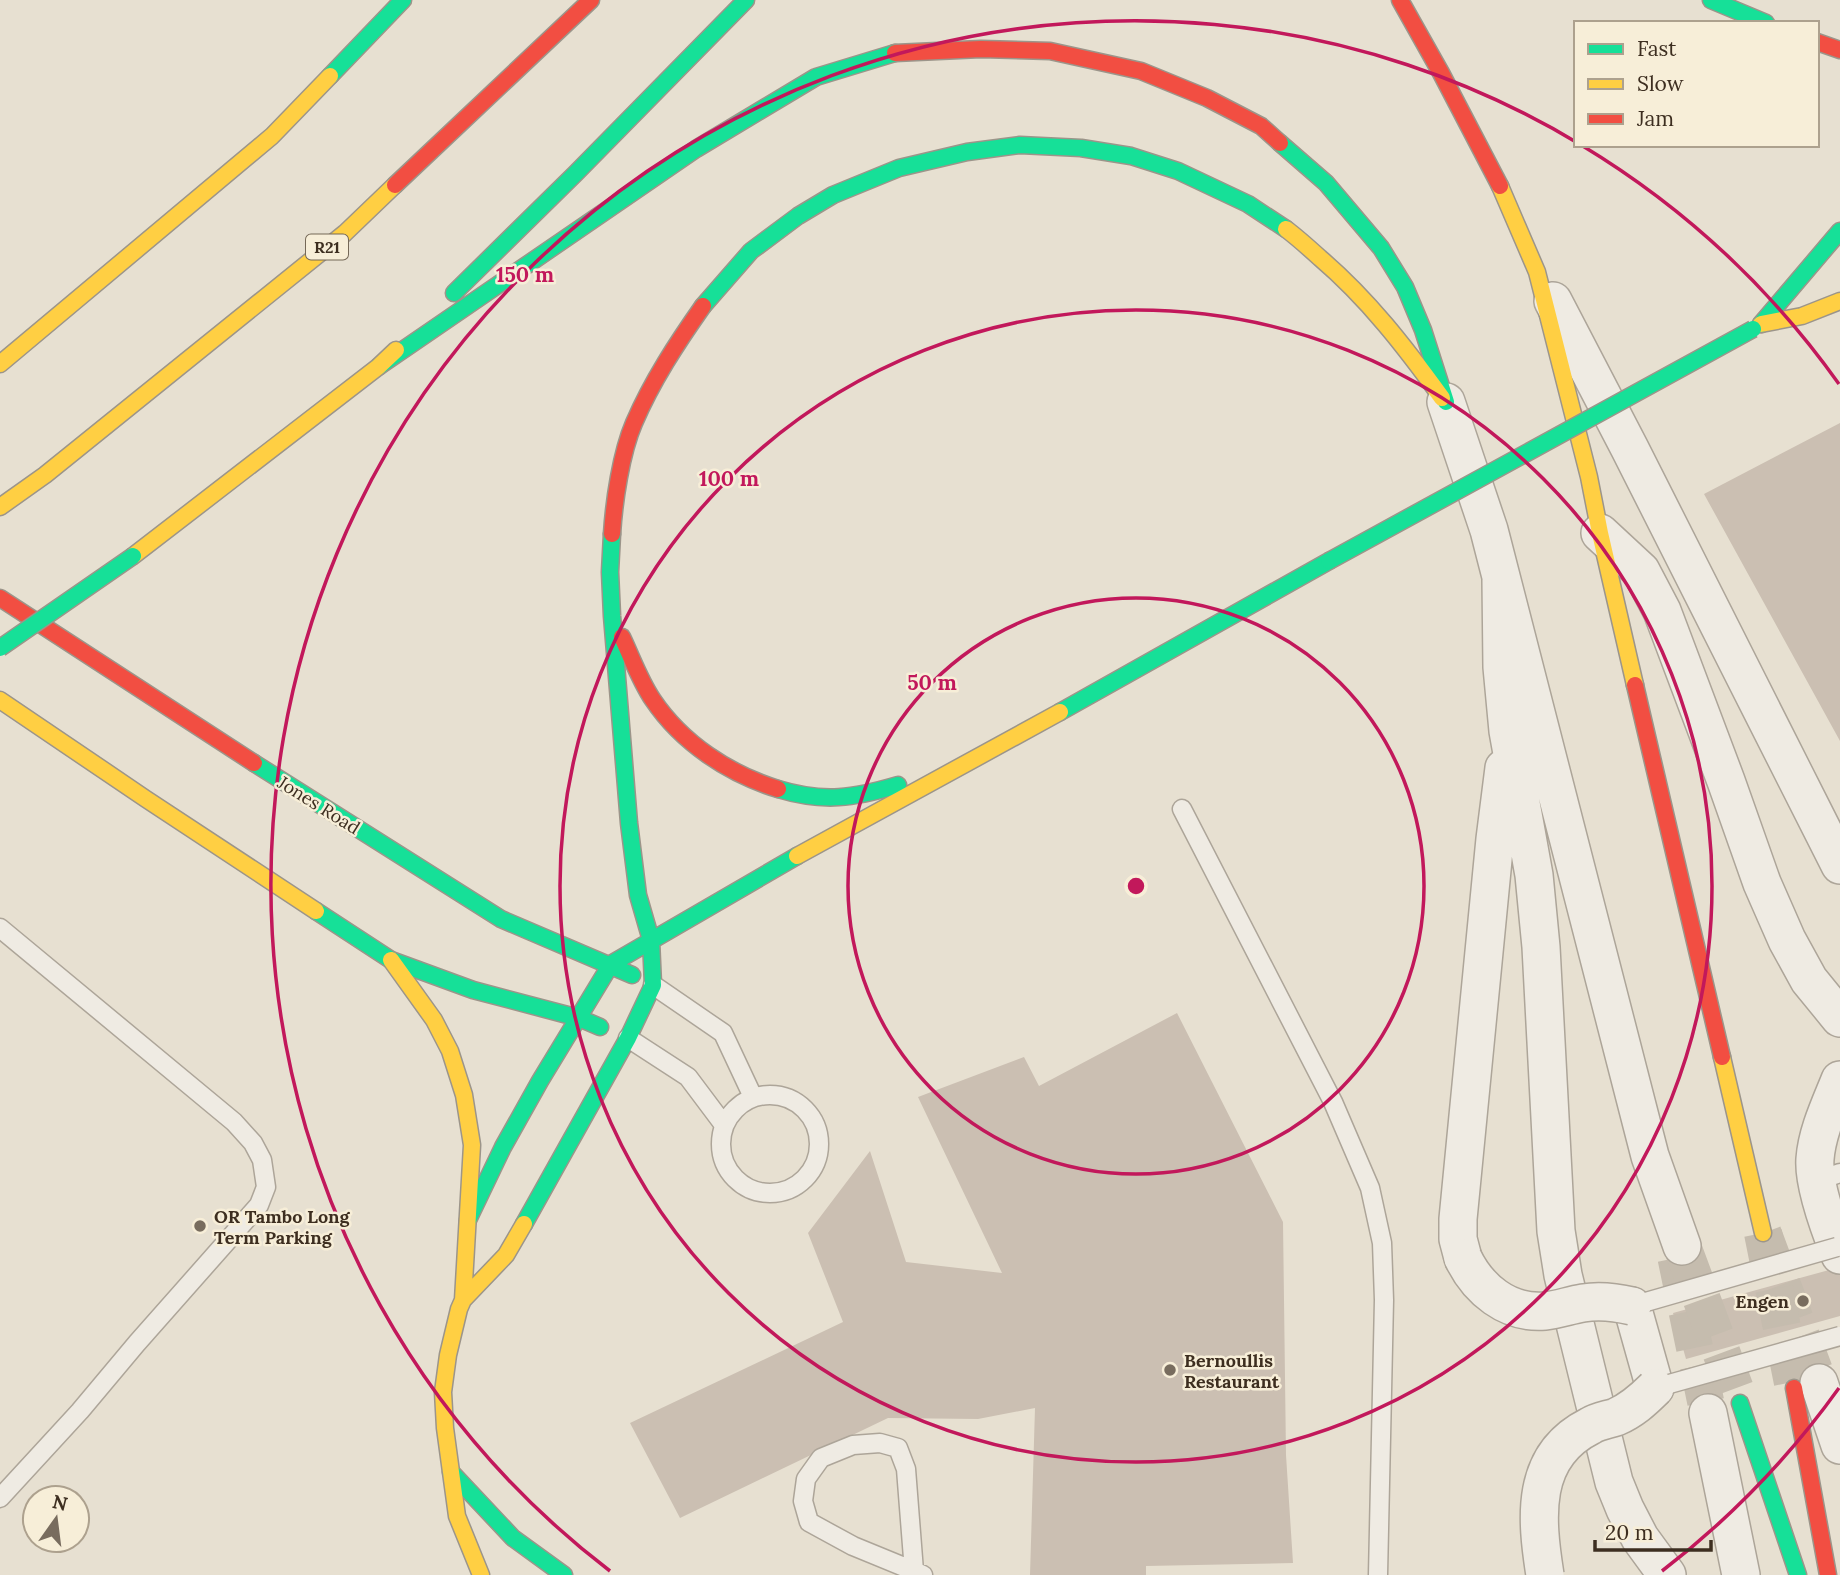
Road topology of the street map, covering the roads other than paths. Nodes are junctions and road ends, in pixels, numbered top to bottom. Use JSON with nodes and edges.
{"nodes":[{"id":1,"x":403,"y":0,"type":"edge"},
{"id":2,"x":592,"y":0,"type":"edge"},
{"id":3,"x":746,"y":0,"type":"edge"},
{"id":4,"x":1400,"y":0,"type":"edge"},
{"id":5,"x":1711,"y":0,"type":"edge"},
{"id":6,"x":1761,"y":21,"type":"edge"},
{"id":7,"x":1819,"y":43,"type":"edge"},
{"id":8,"x":1840,"y":50,"type":"edge"},
{"id":9,"x":1840,"y":231,"type":"edge"},
{"id":10,"x":1537,"y":272,"type":"junction"},
{"id":11,"x":1840,"y":301,"type":"edge"},
{"id":12,"x":1757,"y":326,"type":"junction"},
{"id":13,"x":0,"y":364,"type":"edge"},
{"id":14,"x":378,"y":368,"type":"junction"},
{"id":15,"x":1446,"y":402,"type":"junction"},
{"id":16,"x":0,"y":507,"type":"edge"},
{"id":17,"x":1600,"y":533,"type":"junction"},
{"id":18,"x":1501,"y":580,"type":"junction"},
{"id":19,"x":0,"y":598,"type":"edge"},
{"id":20,"x":612,"y":616,"type":"junction"},
{"id":21,"x":0,"y":648,"type":"edge"},
{"id":22,"x":0,"y":700,"type":"edge"},
{"id":23,"x":1508,"y":731,"type":"junction"},
{"id":24,"x":955,"y":768,"type":"junction"},
{"id":25,"x":1182,"y":809,"type":"dead end"},
{"id":26,"x":1840,"y":865,"type":"edge"},
{"id":27,"x":0,"y":928,"type":"edge"},
{"id":28,"x":651,"y":940,"type":"junction"},
{"id":29,"x":391,"y":960,"type":"junction"},
{"id":30,"x":611,"y":964,"type":"junction"},
{"id":31,"x":653,"y":985,"type":"junction"},
{"id":32,"x":579,"y":1018,"type":"junction"},
{"id":33,"x":1840,"y":1018,"type":"edge"},
{"id":34,"x":628,"y":1038,"type":"junction"},
{"id":35,"x":1840,"y":1080,"type":"edge"},
{"id":36,"x":753,"y":1097,"type":"junction"},
{"id":37,"x":724,"y":1125,"type":"junction"},
{"id":38,"x":1828,"y":1177,"type":"edge"},
{"id":39,"x":468,"y":1220,"type":"junction"},
{"id":40,"x":1763,"y":1233,"type":"dead end"},
{"id":41,"x":1839,"y":1249,"type":"edge"},
{"id":42,"x":1679,"y":1252,"type":"tunnel mouth"},
{"id":43,"x":463,"y":1300,"type":"junction"},
{"id":44,"x":1632,"y":1306,"type":"junction"},
{"id":45,"x":1840,"y":1336,"type":"edge"},
{"id":46,"x":1806,"y":1385,"type":"joint"},
{"id":47,"x":1655,"y":1388,"type":"junction"},
{"id":48,"x":1724,"y":1408,"type":"joint"},
{"id":49,"x":1838,"y":1435,"type":"edge"},
{"id":50,"x":451,"y":1472,"type":"junction"},
{"id":51,"x":0,"y":1498,"type":"edge"},
{"id":52,"x":1827,"y":1570,"type":"edge"},
{"id":53,"x":917,"y":1574,"type":"edge"},
{"id":54,"x":1797,"y":1574,"type":"edge"},
{"id":55,"x":481,"y":1575,"type":"edge"},
{"id":56,"x":564,"y":1575,"type":"edge"},
{"id":57,"x":1378,"y":1575,"type":"edge"},
{"id":58,"x":1545,"y":1575,"type":"edge"},
{"id":59,"x":1667,"y":1575,"type":"edge"},
{"id":60,"x":1741,"y":1575,"type":"edge"}],
"edges":[{"from":1,"to":13,"type":"main road"},
{"from":2,"to":16,"type":"main road","number":"R21"},
{"from":3,"to":14,"type":"main road"},
{"from":4,"to":10,"type":"main road"},
{"from":5,"to":6,"type":"main road"},
{"from":7,"to":8,"type":"main road"},
{"from":9,"to":12,"type":"main road"},
{"from":10,"to":17,"type":"main road"},
{"from":10,"to":26,"type":"street"},
{"from":11,"to":12,"type":"main road"},
{"from":12,"to":24,"type":"main road","bridge":true},
{"from":14,"to":15,"type":"main road"},
{"from":14,"to":21,"type":"main road","bridge":true},
{"from":15,"to":18,"type":"street"},
{"from":15,"to":20,"type":"main road"},
{"from":17,"to":33,"type":"street"},
{"from":17,"to":40,"type":"main road"},
{"from":18,"to":23,"type":"street"},
{"from":18,"to":42,"type":"street"},
{"from":19,"to":30,"type":"main road","name":"Jones Road"},
{"from":20,"to":24,"type":"main road"},
{"from":20,"to":28,"type":"main road"},
{"from":22,"to":29,"type":"main road"},
{"from":23,"to":44,"type":"street","bridge":true},
{"from":23,"to":59,"type":"street"},
{"from":24,"to":28,"type":"main road"},
{"from":25,"to":57,"type":"lane"},
{"from":27,"to":51,"type":"lane"},
{"from":28,"to":30,"type":"main road"},
{"from":28,"to":31,"type":"main road"},
{"from":29,"to":32,"type":"main road"},
{"from":29,"to":39,"type":"main road"},
{"from":30,"to":31,"type":"main road","name":"Jones Road"},
{"from":30,"to":32,"type":"main road"},
{"from":31,"to":34,"type":"main road"},
{"from":31,"to":36,"type":"lane"},
{"from":32,"to":34,"type":"main road"},
{"from":32,"to":39,"type":"main road"},
{"from":34,"to":37,"type":"lane"},
{"from":34,"to":43,"type":"main road"},
{"from":35,"to":38,"type":"street"},
{"from":36,"to":37,"type":"lane"},
{"from":36,"to":37,"type":"lane"},
{"from":38,"to":41,"type":"street"},
{"from":39,"to":43,"type":"main road"},
{"from":41,"to":44,"type":"lane","bridge":true},
{"from":43,"to":50,"type":"main road"},
{"from":44,"to":47,"type":"street"},
{"from":45,"to":47,"type":"lane","bridge":true},
{"from":46,"to":49,"type":"street"},
{"from":46,"to":52,"type":"main road"},
{"from":47,"to":58,"type":"street","bridge":true},
{"from":48,"to":54,"type":"main road"},
{"from":48,"to":60,"type":"street"},
{"from":50,"to":55,"type":"main road"},
{"from":50,"to":56,"type":"main road"},
{"from":53,"to":53,"type":"lane"}]}
